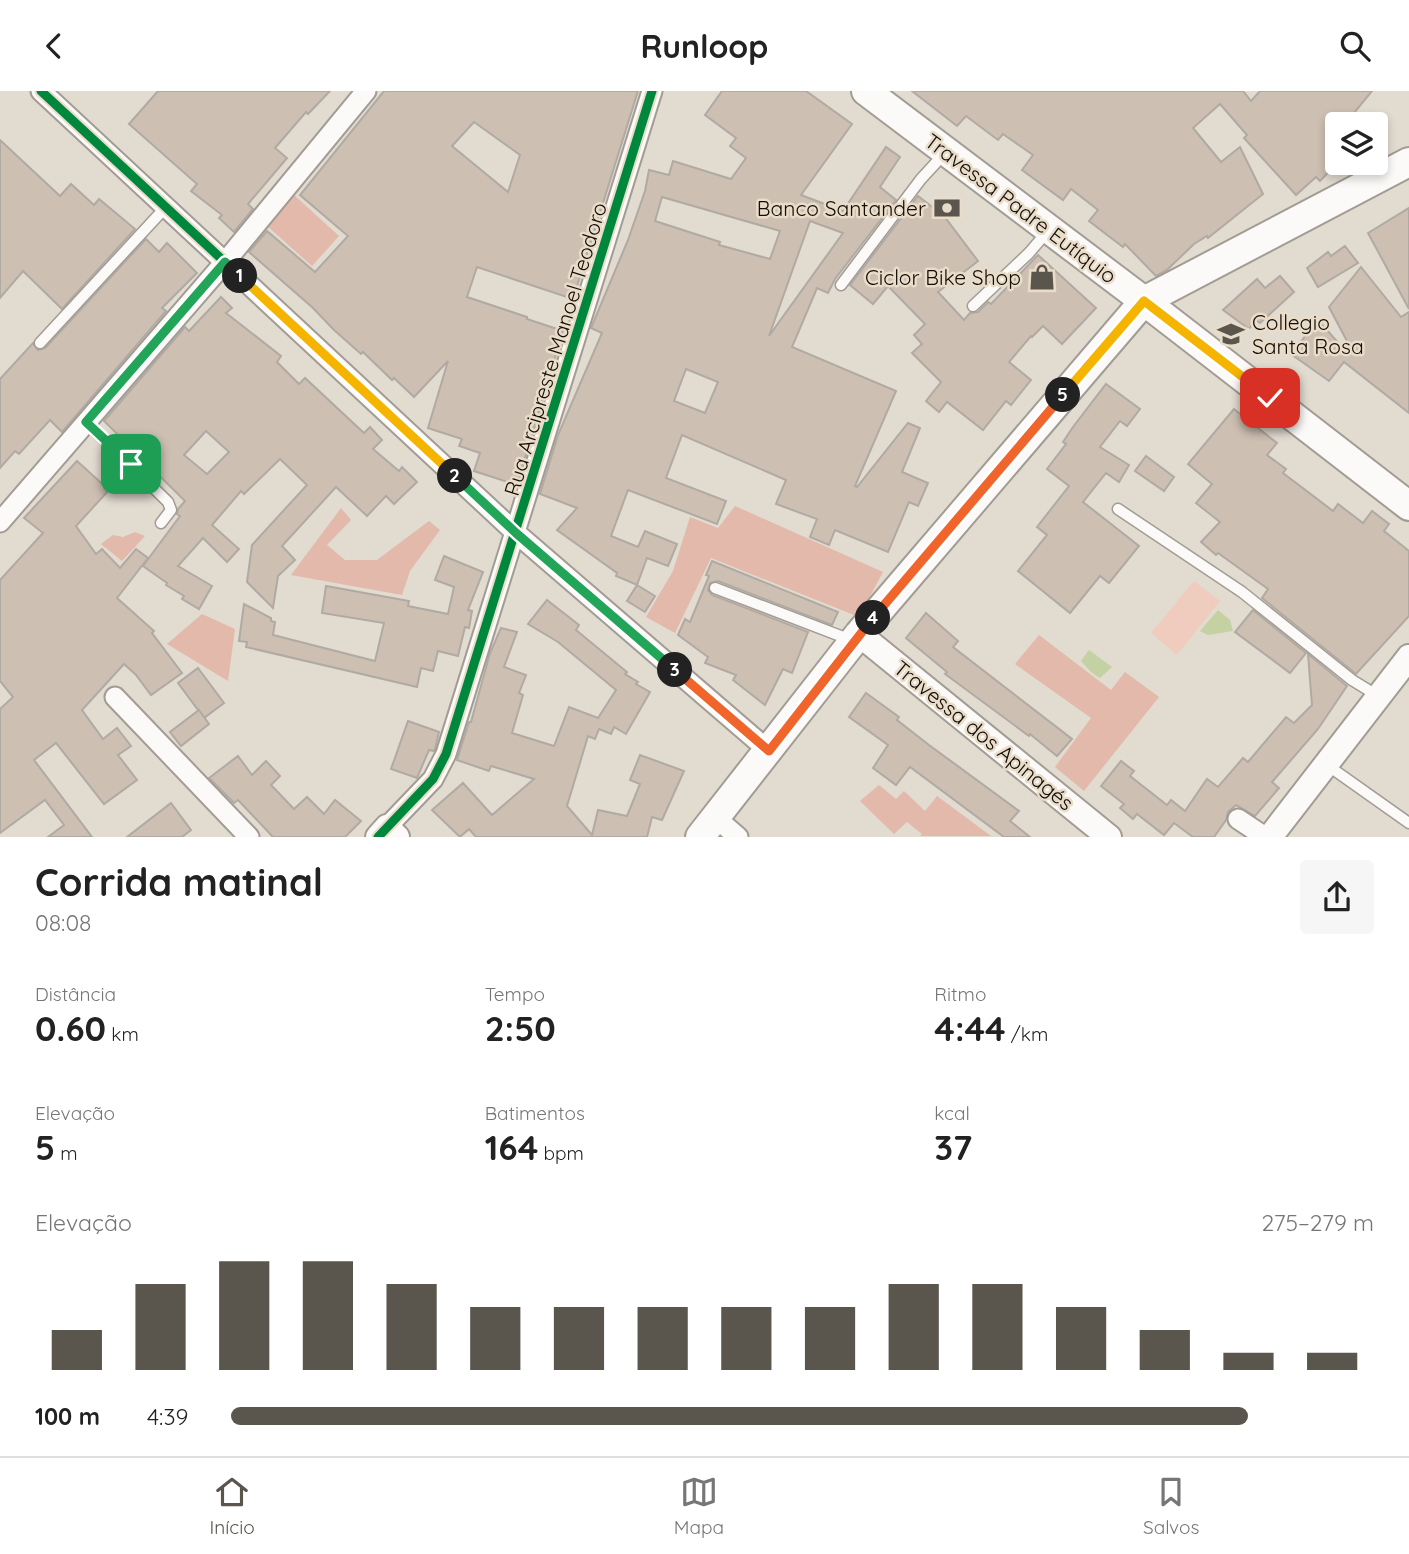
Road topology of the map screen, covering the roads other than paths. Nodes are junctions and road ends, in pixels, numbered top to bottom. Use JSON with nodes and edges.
{"nodes":[{"id":1,"x":41,"y":91,"type":"edge"},
{"id":2,"x":366,"y":91,"type":"edge"},
{"id":3,"x":652,"y":91,"type":"edge"},
{"id":4,"x":866,"y":91,"type":"edge"},
{"id":5,"x":946,"y":151,"type":"junction"},
{"id":6,"x":1409,"y":162,"type":"edge"},
{"id":7,"x":165,"y":208,"type":"junction"},
{"id":8,"x":1049,"y":229,"type":"junction"},
{"id":9,"x":225,"y":262,"type":"junction"},
{"id":10,"x":841,"y":285,"type":"dead end"},
{"id":11,"x":1144,"y":301,"type":"junction"},
{"id":12,"x":973,"y":306,"type":"dead end"},
{"id":13,"x":40,"y":343,"type":"dead end"},
{"id":14,"x":86,"y":422,"type":"junction"},
{"id":15,"x":1409,"y":506,"type":"edge"},
{"id":16,"x":1118,"y":509,"type":"dead end"},
{"id":17,"x":0,"y":522,"type":"edge"},
{"id":18,"x":161,"y":523,"type":"dead end"},
{"id":19,"x":516,"y":533,"type":"junction"},
{"id":20,"x":715,"y":588,"type":"dead end"},
{"id":21,"x":857,"y":638,"type":"junction"},
{"id":22,"x":1409,"y":657,"type":"edge"},
{"id":23,"x":1378,"y":696,"type":"junction"},
{"id":24,"x":115,"y":697,"type":"dead end"},
{"id":25,"x":769,"y":751,"type":"junction"},
{"id":26,"x":1327,"y":765,"type":"junction"},
{"id":27,"x":1238,"y":819,"type":"dead end"},
{"id":28,"x":1409,"y":823,"type":"edge"},
{"id":29,"x":708,"y":827,"type":"edge"},
{"id":30,"x":387,"y":833,"type":"edge"},
{"id":31,"x":249,"y":837,"type":"edge"},
{"id":32,"x":738,"y":837,"type":"edge"},
{"id":33,"x":1109,"y":837,"type":"edge"},
{"id":34,"x":1267,"y":837,"type":"edge"}],
"edges":[{"from":1,"to":7,"type":"street"},
{"from":2,"to":9,"type":"street"},
{"from":3,"to":19,"type":"street","name":"Rua Arcipreste Manoel Teodoro"},
{"from":4,"to":5,"type":"main road","name":"Travessa Padre Eutíquio"},
{"from":5,"to":8,"type":"main road","name":"Travessa Padre Eutíquio"},
{"from":5,"to":10,"type":"lane"},
{"from":6,"to":11,"type":"main road"},
{"from":7,"to":9,"type":"street"},
{"from":7,"to":13,"type":"lane"},
{"from":8,"to":11,"type":"main road","name":"Travessa Padre Eutíquio"},
{"from":8,"to":12,"type":"lane"},
{"from":9,"to":14,"type":"street"},
{"from":9,"to":19,"type":"street"},
{"from":11,"to":15,"type":"main road","name":"Travessa Padre Eutíquio"},
{"from":11,"to":21,"type":"main road"},
{"from":14,"to":17,"type":"street"},
{"from":14,"to":18,"type":"lane"},
{"from":16,"to":23,"type":"lane"},
{"from":19,"to":25,"type":"street"},
{"from":19,"to":30,"type":"street","name":"Rua Arcipreste Manoel Teodoro"},
{"from":20,"to":21,"type":"lane"},
{"from":21,"to":25,"type":"main road"},
{"from":21,"to":33,"type":"street","name":"Travessa dos Apinagés"},
{"from":22,"to":23,"type":"street"},
{"from":23,"to":26,"type":"street"},
{"from":24,"to":31,"type":"street"},
{"from":25,"to":29,"type":"main road"},
{"from":26,"to":28,"type":"lane"},
{"from":26,"to":34,"type":"street"},
{"from":27,"to":34,"type":"street"},
{"from":29,"to":32,"type":"street"}]}
